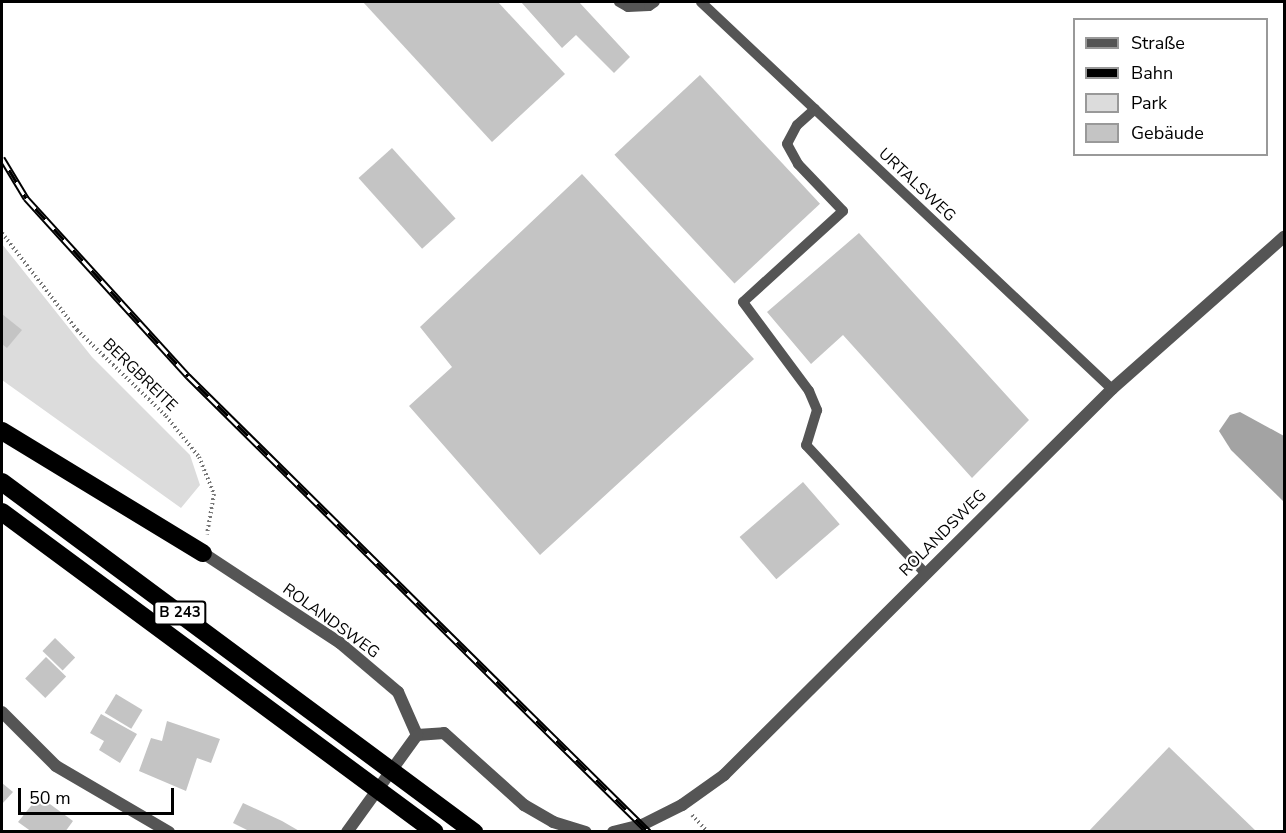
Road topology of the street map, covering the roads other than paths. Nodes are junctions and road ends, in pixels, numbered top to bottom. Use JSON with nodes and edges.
{"nodes":[{"id":1,"x":620,"y":2,"type":"edge"},
{"id":2,"x":655,"y":2,"type":"edge"},
{"id":3,"x":701,"y":2,"type":"edge"},
{"id":4,"x":815,"y":109,"type":"junction"},
{"id":5,"x":1284,"y":237,"type":"edge"},
{"id":6,"x":1112,"y":389,"type":"junction"},
{"id":7,"x":2,"y":431,"type":"edge"},
{"id":8,"x":2,"y":482,"type":"edge"},
{"id":9,"x":2,"y":512,"type":"edge"},
{"id":10,"x":203,"y":553,"type":"joint"},
{"id":11,"x":926,"y":574,"type":"junction"},
{"id":12,"x":2,"y":712,"type":"edge"},
{"id":13,"x":417,"y":735,"type":"junction"},
{"id":14,"x":169,"y":831,"type":"edge"},
{"id":15,"x":348,"y":831,"type":"edge"},
{"id":16,"x":435,"y":831,"type":"edge"},
{"id":17,"x":474,"y":831,"type":"edge"},
{"id":18,"x":585,"y":831,"type":"edge"},
{"id":19,"x":613,"y":831,"type":"edge"}],
"edges":[{"from":1,"to":2,"type":"lane"},
{"from":3,"to":4,"type":"lane","name":"URTALSWEG"},
{"from":4,"to":6,"type":"lane","name":"URTALSWEG"},
{"from":4,"to":11,"type":"lane"},
{"from":5,"to":6,"type":"street","name":"ROLANDSWEG"},
{"from":6,"to":11,"type":"street","name":"ROLANDSWEG"},
{"from":7,"to":10,"type":"highway"},
{"from":8,"to":17,"type":"highway","number":"B 243"},
{"from":9,"to":16,"type":"highway","number":"B 243"},
{"from":10,"to":13,"type":"street","name":"ROLANDSWEG"},
{"from":11,"to":19,"type":"street","name":"ROLANDSWEG"},
{"from":12,"to":14,"type":"street"},
{"from":13,"to":15,"type":"street"},
{"from":13,"to":18,"type":"street"}]}
